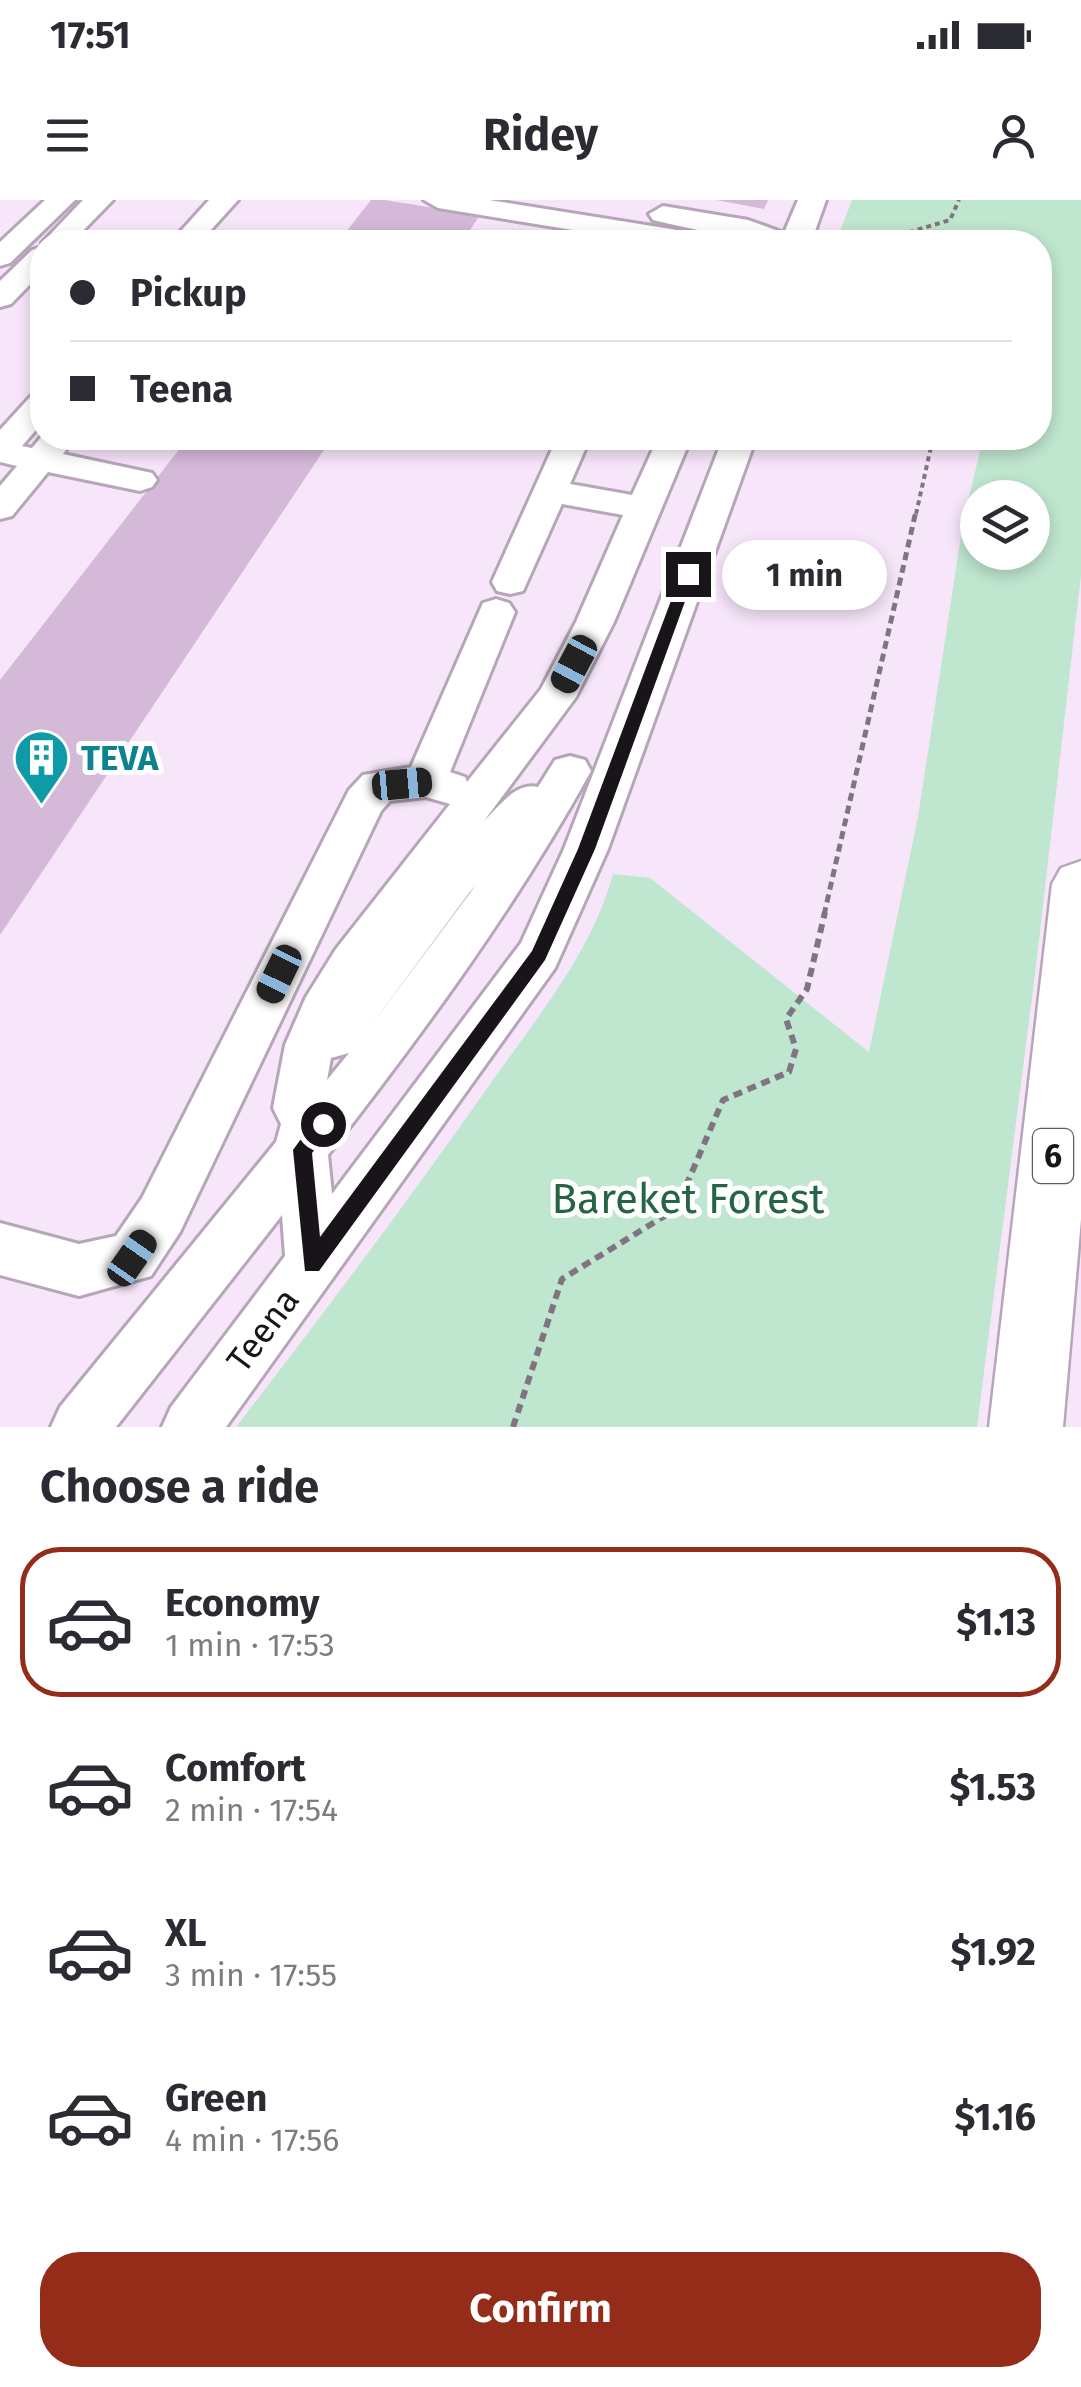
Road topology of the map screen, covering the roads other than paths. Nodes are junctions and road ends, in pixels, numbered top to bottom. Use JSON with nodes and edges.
{"nodes":[{"id":1,"x":61,"y":200,"type":"edge"},
{"id":2,"x":99,"y":200,"type":"edge"},
{"id":3,"x":224,"y":200,"type":"edge"},
{"id":4,"x":438,"y":200,"type":"edge"},
{"id":5,"x":574,"y":200,"type":"edge"},
{"id":6,"x":812,"y":200,"type":"edge"},
{"id":7,"x":68,"y":230,"type":"edge"},
{"id":8,"x":197,"y":230,"type":"edge"},
{"id":9,"x":622,"y":230,"type":"edge"},
{"id":10,"x":745,"y":230,"type":"edge"},
{"id":11,"x":801,"y":230,"type":"edge"},
{"id":12,"x":0,"y":257,"type":"edge"},
{"id":13,"x":30,"y":268,"type":"edge"},
{"id":14,"x":0,"y":298,"type":"edge"},
{"id":15,"x":30,"y":417,"type":"edge"},
{"id":16,"x":33,"y":450,"type":"edge"},
{"id":17,"x":48,"y":450,"type":"edge"},
{"id":18,"x":52,"y":450,"type":"edge"},
{"id":19,"x":568,"y":450,"type":"edge"},
{"id":20,"x":669,"y":450,"type":"edge"},
{"id":21,"x":735,"y":450,"type":"edge"},
{"id":22,"x":0,"y":452,"type":"edge"},
{"id":23,"x":140,"y":480,"type":"dead end"},
{"id":24,"x":550,"y":491,"type":"junction"},
{"id":25,"x":0,"y":508,"type":"edge"},
{"id":26,"x":644,"y":508,"type":"junction"},
{"id":27,"x":627,"y":737,"type":"junction"},
{"id":28,"x":426,"y":782,"type":"junction"},
{"id":29,"x":482,"y":796,"type":"junction"},
{"id":30,"x":1081,"y":884,"type":"edge"},
{"id":31,"x":300,"y":1129,"type":"junction"},
{"id":32,"x":0,"y":1249,"type":"edge"},
{"id":33,"x":312,"y":1264,"type":"junction"},
{"id":34,"x":80,"y":1427,"type":"edge"},
{"id":35,"x":191,"y":1427,"type":"edge"},
{"id":36,"x":1026,"y":1427,"type":"edge"}],
"edges":[{"from":1,"to":12,"type":"street"},
{"from":2,"to":7,"type":"street"},
{"from":3,"to":8,"type":"street"},
{"from":4,"to":9,"type":"street"},
{"from":5,"to":10,"type":"street"},
{"from":6,"to":11,"type":"street"},
{"from":13,"to":14,"type":"street"},
{"from":15,"to":22,"type":"street"},
{"from":16,"to":22,"type":"street"},
{"from":17,"to":25,"type":"street"},
{"from":18,"to":23,"type":"street"},
{"from":19,"to":24,"type":"street"},
{"from":20,"to":26,"type":"street"},
{"from":21,"to":27,"type":"street","name":"Teena"},
{"from":24,"to":26,"type":"street"},
{"from":24,"to":28,"type":"street"},
{"from":26,"to":29,"type":"street"},
{"from":27,"to":31,"type":"street"},
{"from":27,"to":33,"type":"street","name":"Teena"},
{"from":28,"to":29,"type":"street"},
{"from":28,"to":32,"type":"street"},
{"from":29,"to":31,"type":"street"},
{"from":30,"to":36,"type":"highway","number":"6"},
{"from":31,"to":33,"type":"street"},
{"from":31,"to":34,"type":"street"},
{"from":33,"to":35,"type":"street","name":"Teena"}]}
